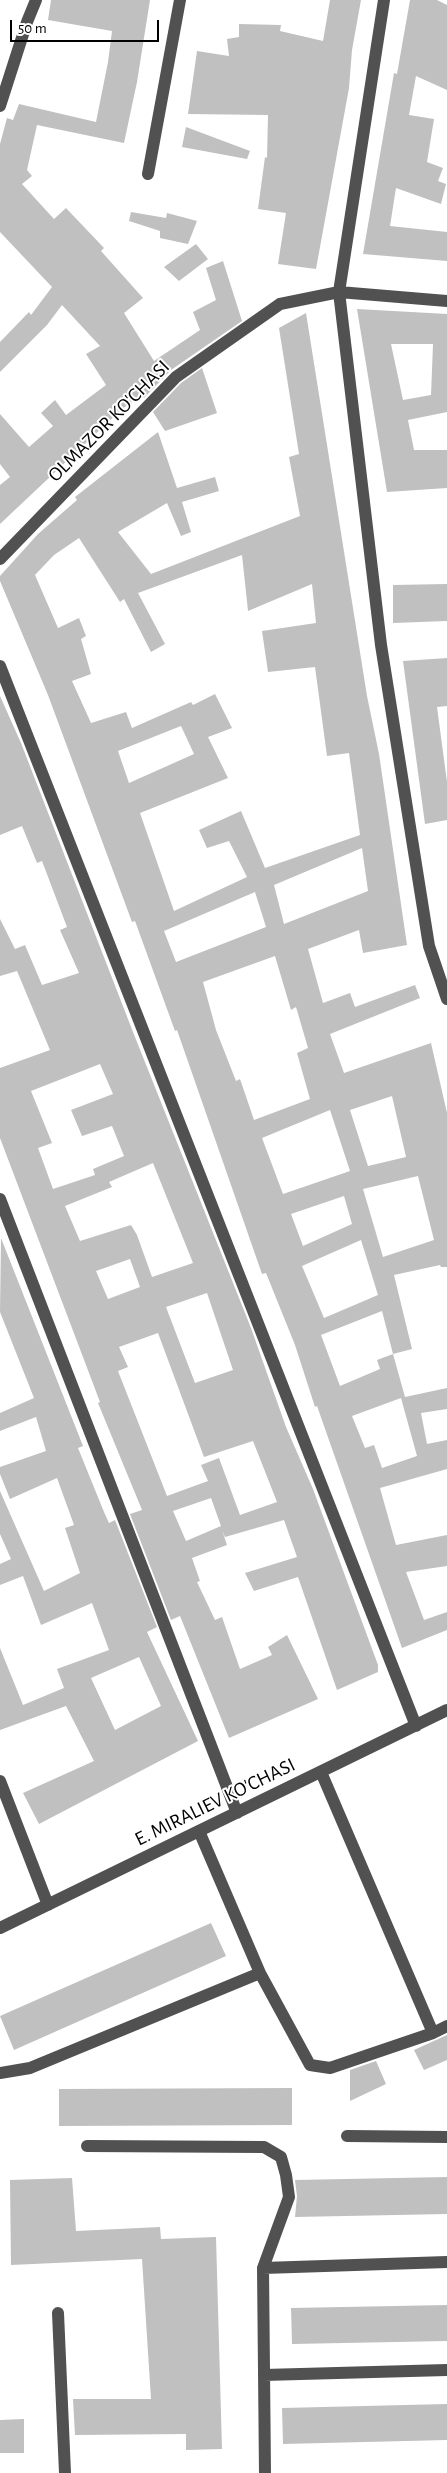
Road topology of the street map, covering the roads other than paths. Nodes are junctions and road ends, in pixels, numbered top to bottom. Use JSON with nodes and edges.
{"nodes":[{"id":1,"x":36,"y":0,"type":"edge"},
{"id":2,"x":180,"y":0,"type":"edge"},
{"id":3,"x":384,"y":0,"type":"edge"},
{"id":4,"x":0,"y":106,"type":"edge"},
{"id":5,"x":148,"y":174,"type":"dead end"},
{"id":6,"x":339,"y":292,"type":"junction"},
{"id":7,"x":447,"y":301,"type":"edge"},
{"id":8,"x":0,"y":559,"type":"edge"},
{"id":9,"x":0,"y":666,"type":"edge"},
{"id":10,"x":447,"y":1000,"type":"edge"},
{"id":11,"x":0,"y":1200,"type":"edge"},
{"id":12,"x":447,"y":1710,"type":"edge"},
{"id":13,"x":416,"y":1726,"type":"junction"},
{"id":14,"x":321,"y":1772,"type":"junction"},
{"id":15,"x":0,"y":1781,"type":"edge"},
{"id":16,"x":237,"y":1813,"type":"junction"},
{"id":17,"x":199,"y":1831,"type":"junction"},
{"id":18,"x":48,"y":1905,"type":"junction"},
{"id":19,"x":0,"y":1928,"type":"edge"},
{"id":20,"x":260,"y":1973,"type":"junction"},
{"id":21,"x":447,"y":2026,"type":"edge"},
{"id":22,"x":434,"y":2033,"type":"junction"},
{"id":23,"x":0,"y":2073,"type":"edge"},
{"id":24,"x":347,"y":2136,"type":"dead end"},
{"id":25,"x":447,"y":2137,"type":"edge"},
{"id":26,"x":87,"y":2146,"type":"dead end"},
{"id":27,"x":447,"y":2262,"type":"edge"},
{"id":28,"x":262,"y":2268,"type":"junction"},
{"id":29,"x":58,"y":2313,"type":"dead end"},
{"id":30,"x":447,"y":2370,"type":"edge"},
{"id":31,"x":264,"y":2375,"type":"junction"},
{"id":32,"x":65,"y":2473,"type":"edge"},
{"id":33,"x":265,"y":2473,"type":"edge"}],
"edges":[{"from":1,"to":4,"type":"street"},
{"from":2,"to":5,"type":"street"},
{"from":3,"to":6,"type":"street"},
{"from":6,"to":7,"type":"street","name":"OLMAZOR KO'CHASI"},
{"from":6,"to":8,"type":"street","name":"OLMAZOR KO'CHASI"},
{"from":6,"to":10,"type":"street"},
{"from":9,"to":13,"type":"street"},
{"from":11,"to":16,"type":"street"},
{"from":12,"to":13,"type":"street","name":"E. MIRALIEV KO'CHASI"},
{"from":13,"to":14,"type":"street","name":"E. MIRALIEV KO'CHASI"},
{"from":14,"to":16,"type":"street","name":"E. MIRALIEV KO'CHASI"},
{"from":14,"to":22,"type":"street"},
{"from":15,"to":18,"type":"street"},
{"from":16,"to":17,"type":"street","name":"E. MIRALIEV KO'CHASI"},
{"from":17,"to":18,"type":"street","name":"E. MIRALIEV KO'CHASI"},
{"from":17,"to":20,"type":"street"},
{"from":18,"to":19,"type":"street","name":"E. MIRALIEV KO'CHASI"},
{"from":20,"to":22,"type":"street"},
{"from":20,"to":23,"type":"street"},
{"from":21,"to":22,"type":"street"},
{"from":24,"to":25,"type":"street"},
{"from":26,"to":28,"type":"street"},
{"from":27,"to":28,"type":"street"},
{"from":28,"to":31,"type":"street"},
{"from":29,"to":32,"type":"street"},
{"from":30,"to":31,"type":"street"},
{"from":31,"to":33,"type":"street"}]}
